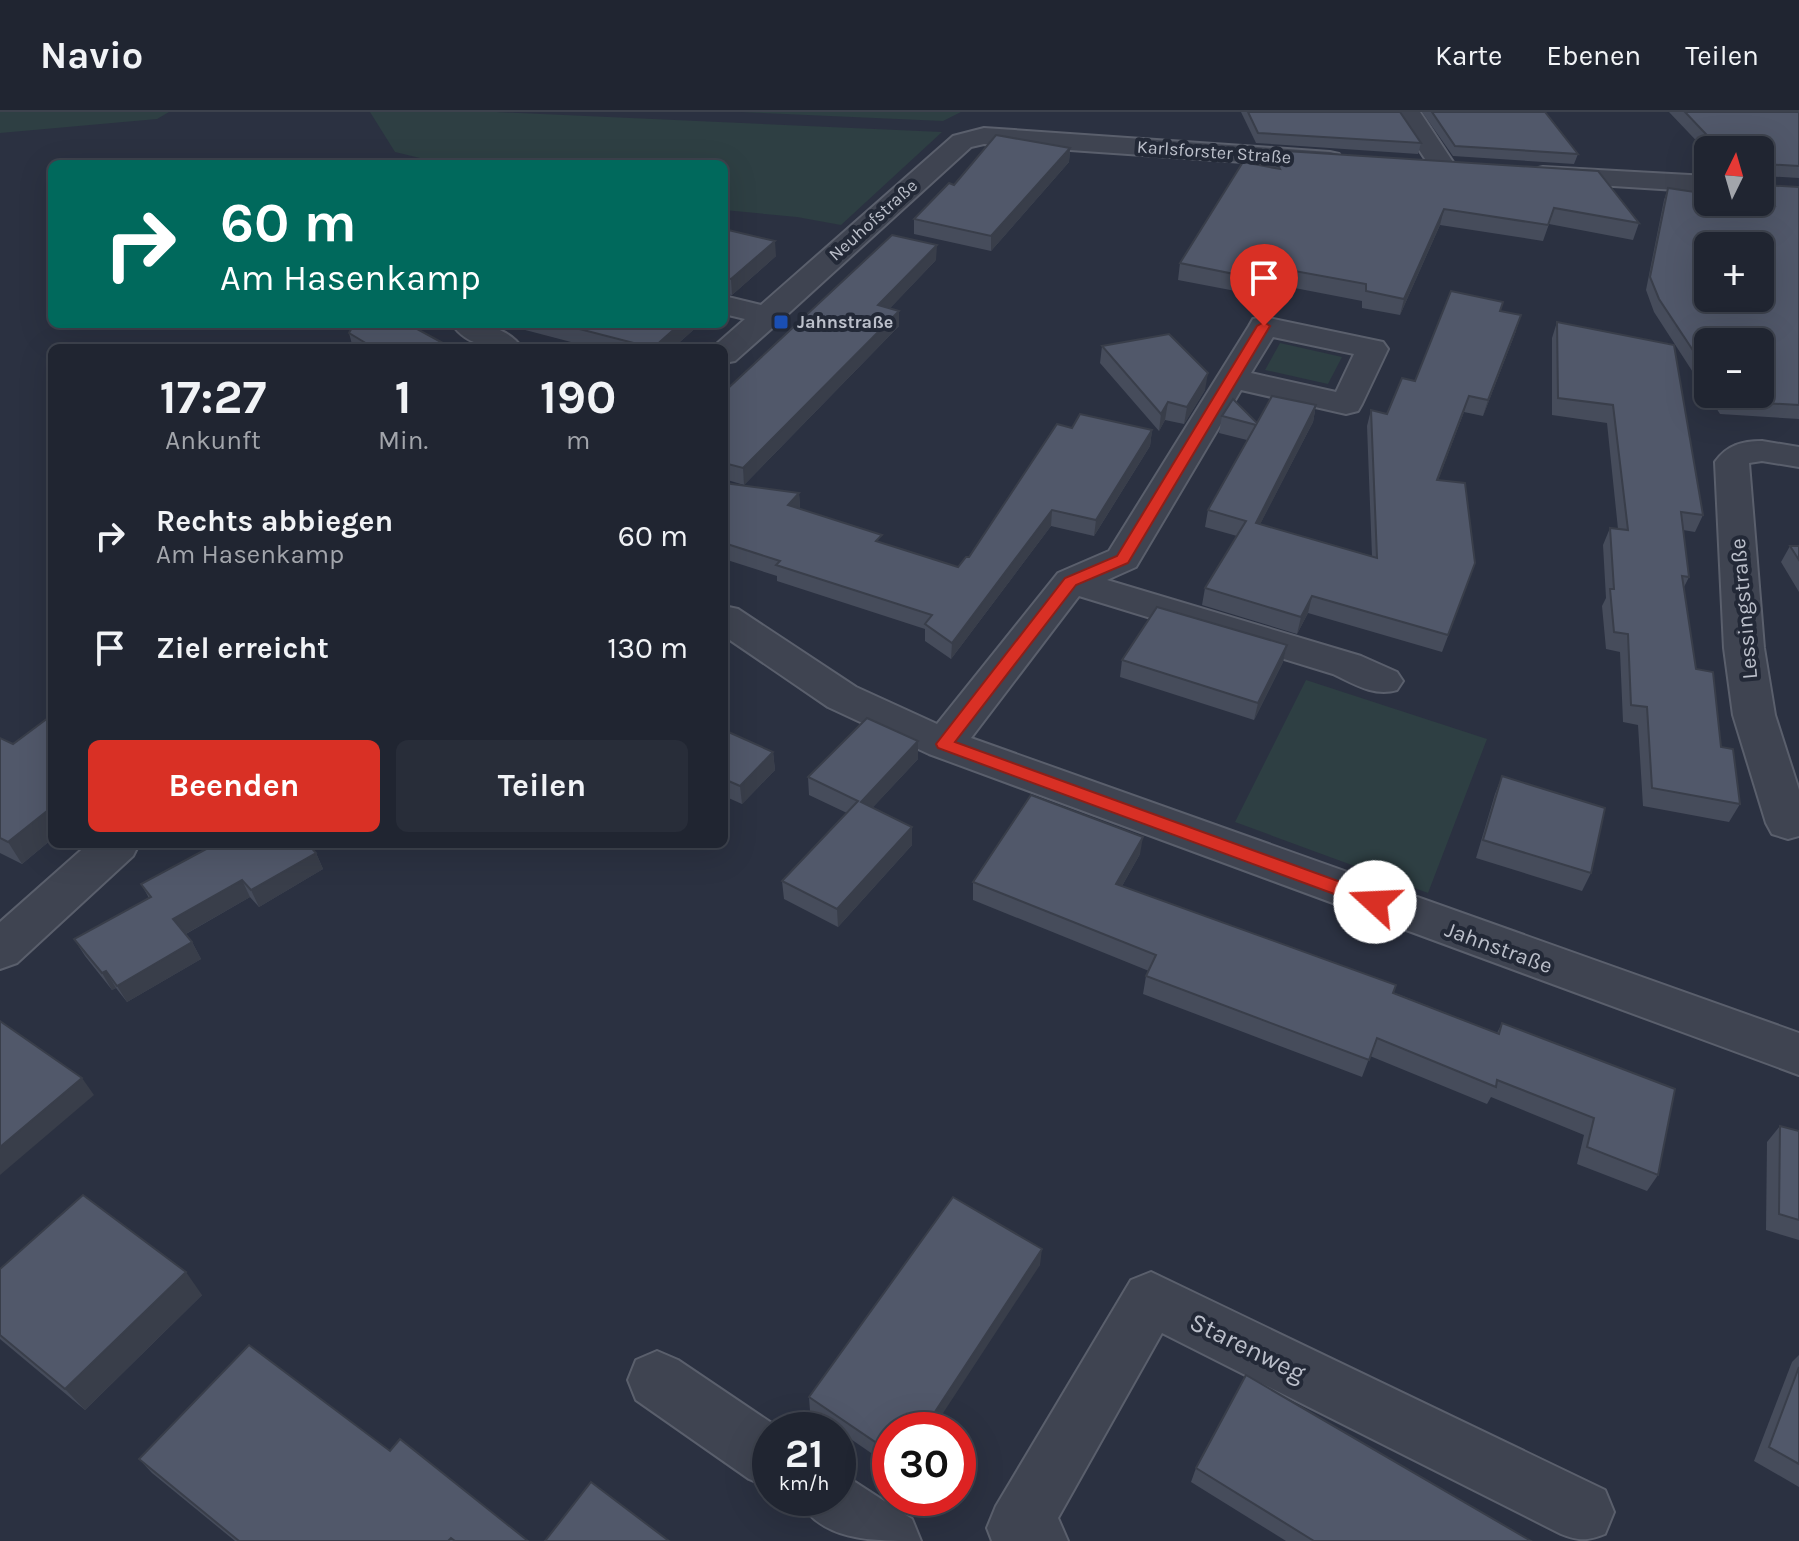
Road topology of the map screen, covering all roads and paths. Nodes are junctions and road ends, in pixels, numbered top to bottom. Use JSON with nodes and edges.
{"nodes":[{"id":1,"x":1407,"y":112,"type":"edge"},
{"id":2,"x":984,"y":136,"type":"joint"},
{"id":3,"x":1349,"y":161,"type":"edge"},
{"id":4,"x":1412,"y":166,"type":"edge"},
{"id":5,"x":1444,"y":168,"type":"junction"},
{"id":6,"x":1473,"y":170,"type":"edge"},
{"id":7,"x":1516,"y":173,"type":"edge"},
{"id":8,"x":1694,"y":183,"type":"edge"},
{"id":9,"x":728,"y":306,"type":"edge"},
{"id":10,"x":768,"y":316,"type":"junction"},
{"id":11,"x":474,"y":328,"type":"edge"},
{"id":12,"x":500,"y":344,"type":"edge"},
{"id":13,"x":728,"y":351,"type":"edge"},
{"id":14,"x":1234,"y":379,"type":"dead end"},
{"id":15,"x":1799,"y":457,"type":"edge"},
{"id":16,"x":1071,"y":581,"type":"junction"},
{"id":17,"x":728,"y":621,"type":"edge"},
{"id":18,"x":1383,"y":681,"type":"dead end"},
{"id":19,"x":944,"y":744,"type":"junction"},
{"id":20,"x":1788,"y":823,"type":"dead end"},
{"id":21,"x":113,"y":848,"type":"edge"},
{"id":22,"x":0,"y":950,"type":"edge"},
{"id":23,"x":1799,"y":1054,"type":"edge"},
{"id":24,"x":657,"y":1380,"type":"dead end"},
{"id":25,"x":752,"y":1446,"type":"edge"},
{"id":26,"x":1583,"y":1512,"type":"dead end"},
{"id":27,"x":854,"y":1516,"type":"edge"},
{"id":28,"x":1021,"y":1537,"type":"edge"},
{"id":29,"x":890,"y":1541,"type":"edge"}],
"edges":[{"from":1,"to":5,"type":"street"},
{"from":2,"to":3,"type":"street","name":"Karlsforster Straße"},
{"from":2,"to":10,"type":"street","name":"Neuhofstraße"},
{"from":4,"to":5,"type":"street"},
{"from":5,"to":6,"type":"street"},
{"from":7,"to":8,"type":"street"},
{"from":9,"to":10,"type":"street"},
{"from":10,"to":13,"type":"street","name":"Neuhofstraße"},
{"from":11,"to":12,"type":"street"},
{"from":14,"to":16,"type":"street"},
{"from":15,"to":20,"type":"street","name":"Lessingstraße"},
{"from":16,"to":18,"type":"street"},
{"from":16,"to":19,"type":"street"},
{"from":17,"to":19,"type":"street","name":"Jahnstraße"},
{"from":19,"to":23,"type":"street","name":"Jahnstraße"},
{"from":21,"to":22,"type":"street"},
{"from":24,"to":25,"type":"street"},
{"from":26,"to":28,"type":"street","name":"Starenweg"},
{"from":27,"to":29,"type":"street"}]}
